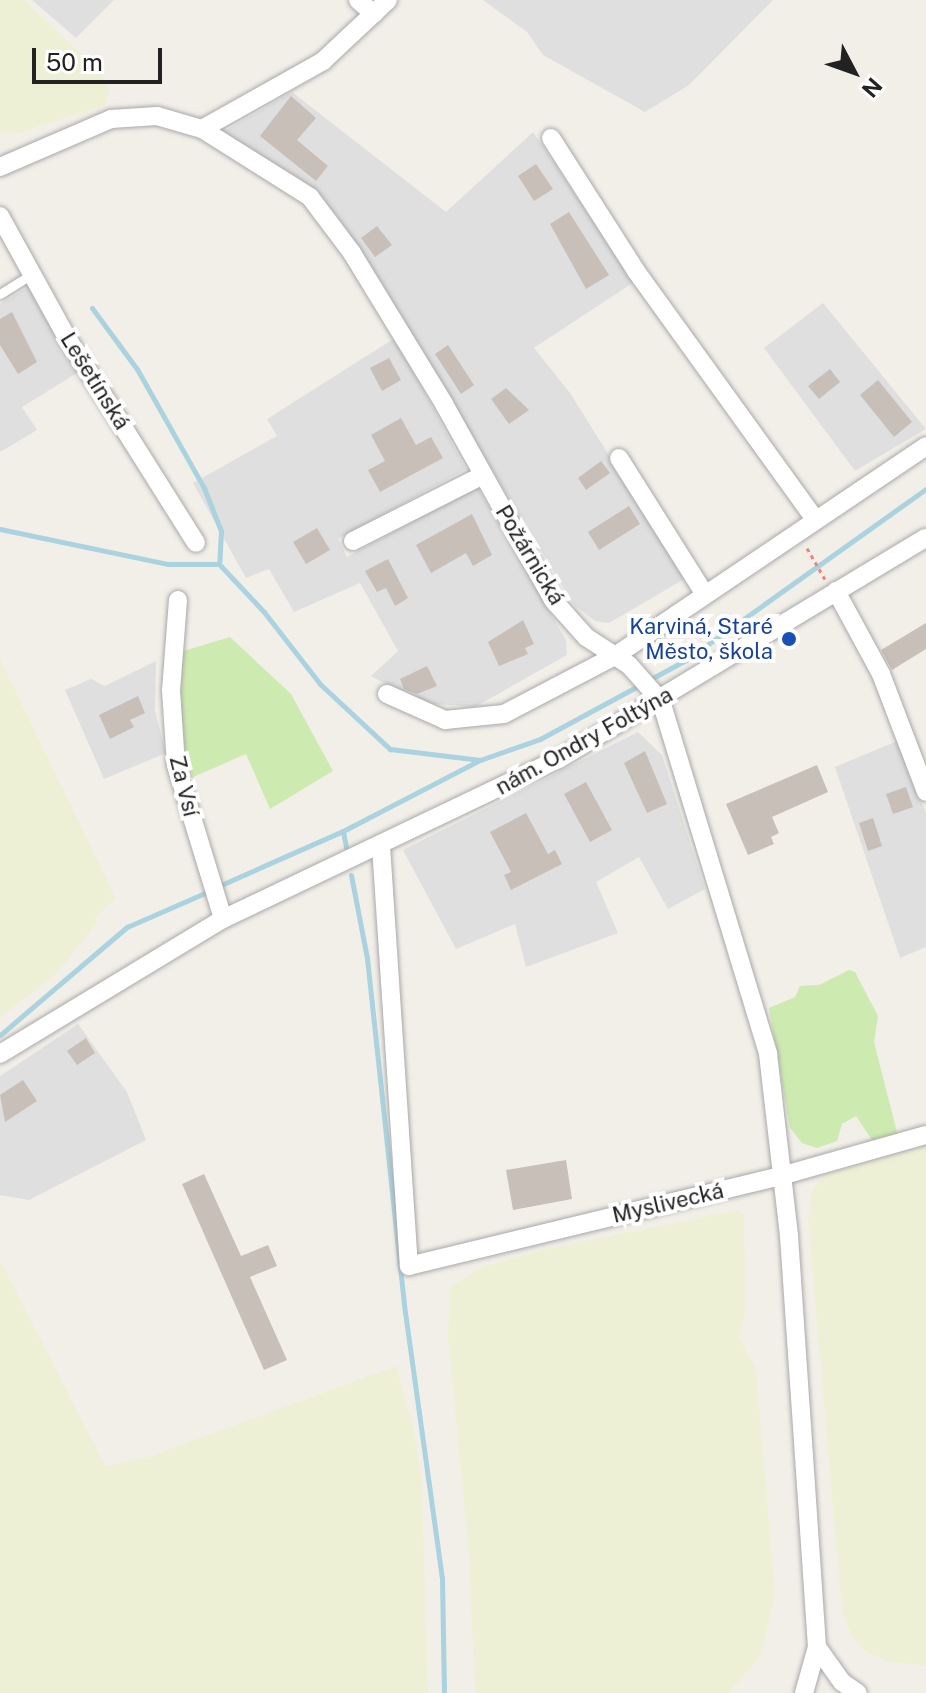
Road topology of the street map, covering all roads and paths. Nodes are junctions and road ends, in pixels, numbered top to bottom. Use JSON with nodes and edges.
{"nodes":[{"id":1,"x":358,"y":0,"type":"edge"},
{"id":2,"x":388,"y":0,"type":"edge"},
{"id":3,"x":374,"y":14,"type":"junction"},
{"id":4,"x":202,"y":129,"type":"junction"},
{"id":5,"x":551,"y":138,"type":"dead end"},
{"id":6,"x":0,"y":167,"type":"edge"},
{"id":7,"x":0,"y":216,"type":"edge"},
{"id":8,"x":32,"y":274,"type":"junction"},
{"id":9,"x":0,"y":294,"type":"edge"},
{"id":10,"x":926,"y":446,"type":"edge"},
{"id":11,"x":619,"y":458,"type":"dead end"},
{"id":12,"x":483,"y":475,"type":"junction"},
{"id":13,"x":814,"y":518,"type":"junction"},
{"id":14,"x":926,"y":538,"type":"edge"},
{"id":15,"x":353,"y":541,"type":"dead end"},
{"id":16,"x":196,"y":543,"type":"dead end"},
{"id":17,"x":816,"y":562,"type":"dead end"},
{"id":18,"x":823,"y":575,"type":"dead end"},
{"id":19,"x":836,"y":591,"type":"junction"},
{"id":20,"x":704,"y":593,"type":"junction"},
{"id":21,"x":178,"y":600,"type":"dead end"},
{"id":22,"x":615,"y":656,"type":"junction"},
{"id":23,"x":387,"y":694,"type":"dead end"},
{"id":24,"x":661,"y":701,"type":"junction"},
{"id":25,"x":926,"y":792,"type":"edge"},
{"id":26,"x":381,"y":846,"type":"junction"},
{"id":27,"x":223,"y":919,"type":"junction"},
{"id":28,"x":0,"y":1054,"type":"edge"},
{"id":29,"x":926,"y":1135,"type":"edge"},
{"id":30,"x":781,"y":1176,"type":"junction"},
{"id":31,"x":817,"y":1647,"type":"junction"},
{"id":32,"x":804,"y":1693,"type":"edge"},
{"id":33,"x":858,"y":1693,"type":"edge"}],
"edges":[{"from":1,"to":3,"type":"street"},
{"from":2,"to":3,"type":"street"},
{"from":3,"to":4,"type":"street"},
{"from":4,"to":6,"type":"street"},
{"from":4,"to":12,"type":"street","name":"Požárnická"},
{"from":5,"to":13,"type":"street"},
{"from":7,"to":8,"type":"street","name":"Lešetínská"},
{"from":8,"to":9,"type":"lane"},
{"from":8,"to":16,"type":"street","name":"Lešetínská"},
{"from":10,"to":13,"type":"street"},
{"from":11,"to":20,"type":"street"},
{"from":12,"to":15,"type":"street"},
{"from":12,"to":22,"type":"street","name":"Požárnická"},
{"from":13,"to":20,"type":"street"},
{"from":14,"to":19,"type":"street","name":"nám. Ondry Foltýna"},
{"from":17,"to":18,"type":"path"},
{"from":19,"to":24,"type":"street","name":"nám. Ondry Foltýna"},
{"from":19,"to":25,"type":"street"},
{"from":20,"to":22,"type":"street"},
{"from":21,"to":27,"type":"street","name":"Za Vsí"},
{"from":22,"to":23,"type":"street"},
{"from":22,"to":24,"type":"street","name":"Požárnická"},
{"from":24,"to":26,"type":"street","name":"nám. Ondry Foltýna"},
{"from":24,"to":30,"type":"street"},
{"from":26,"to":27,"type":"street","name":"nám. Ondry Foltýna"},
{"from":26,"to":30,"type":"street","name":"Myslivecká"},
{"from":27,"to":28,"type":"street"},
{"from":29,"to":30,"type":"street","name":"Myslivecká"},
{"from":30,"to":31,"type":"street"},
{"from":31,"to":32,"type":"street"},
{"from":31,"to":33,"type":"street"}]}
